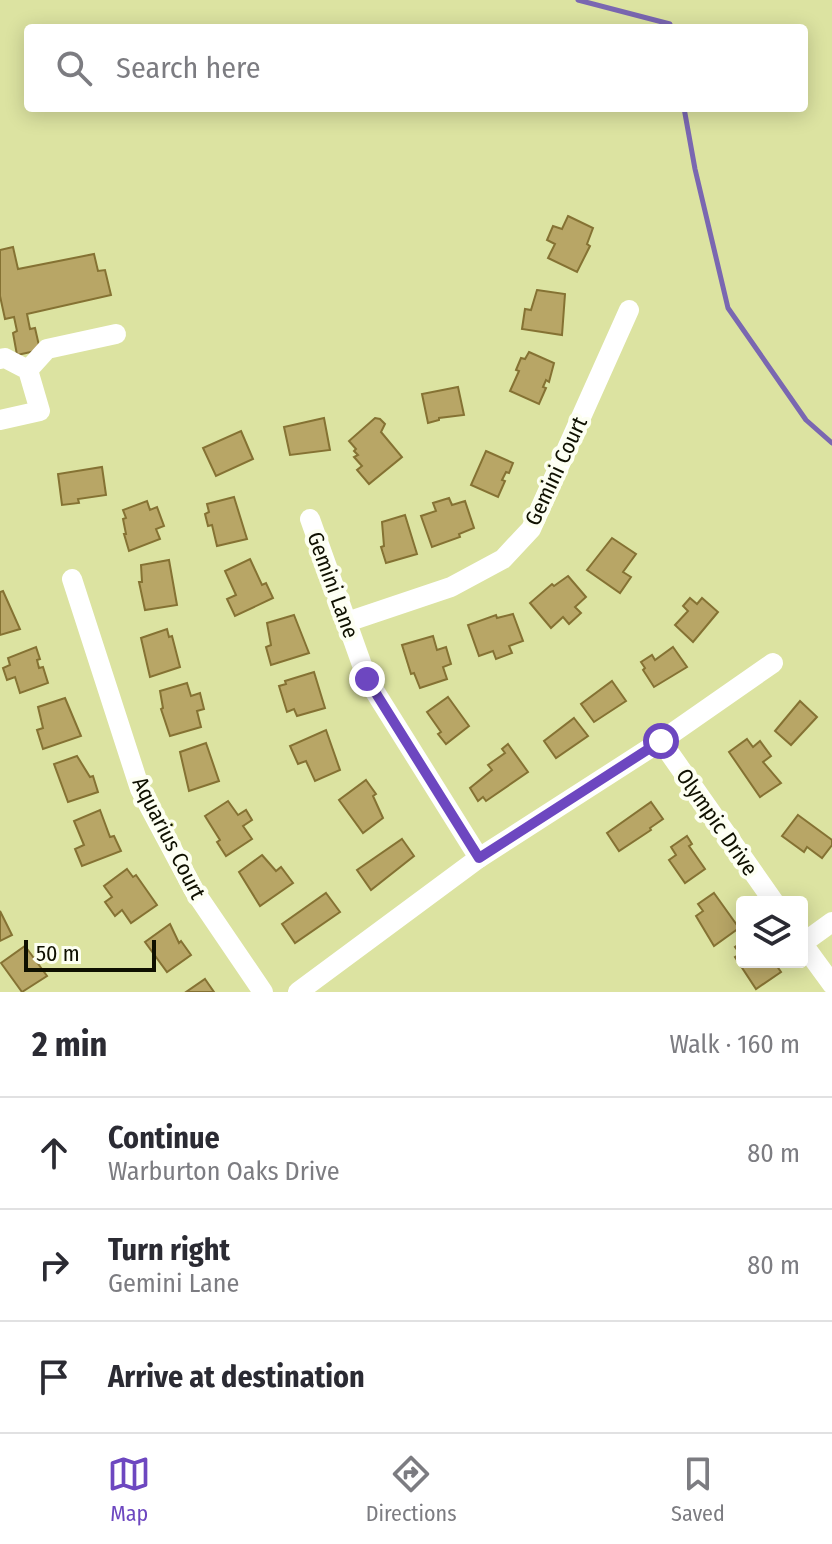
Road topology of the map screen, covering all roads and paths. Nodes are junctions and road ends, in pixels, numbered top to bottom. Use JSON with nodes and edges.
{"nodes":[{"id":1,"x":629,"y":310,"type":"dead end"},
{"id":2,"x":116,"y":334,"type":"dead end"},
{"id":3,"x":0,"y":359,"type":"edge"},
{"id":4,"x":28,"y":370,"type":"junction"},
{"id":5,"x":0,"y":420,"type":"edge"},
{"id":6,"x":310,"y":519,"type":"dead end"},
{"id":7,"x":72,"y":579,"type":"dead end"},
{"id":8,"x":347,"y":622,"type":"junction"},
{"id":9,"x":773,"y":663,"type":"dead end"},
{"id":10,"x":661,"y":741,"type":"junction"},
{"id":11,"x":479,"y":858,"type":"junction"},
{"id":12,"x":770,"y":896,"type":"edge"},
{"id":13,"x":832,"y":922,"type":"edge"},
{"id":14,"x":808,"y":939,"type":"edge"},
{"id":15,"x":808,"y":951,"type":"edge"},
{"id":16,"x":832,"y":984,"type":"edge"},
{"id":17,"x":263,"y":992,"type":"edge"},
{"id":18,"x":298,"y":992,"type":"edge"}],
"edges":[{"from":1,"to":8,"type":"street","name":"Gemini Court"},
{"from":2,"to":4,"type":"street"},
{"from":3,"to":4,"type":"street"},
{"from":4,"to":5,"type":"street"},
{"from":6,"to":8,"type":"street","name":"Gemini Lane"},
{"from":7,"to":17,"type":"street","name":"Aquarius Court"},
{"from":8,"to":11,"type":"street","name":"Gemini Lane"},
{"from":9,"to":10,"type":"street"},
{"from":10,"to":11,"type":"street"},
{"from":10,"to":12,"type":"street","name":"Olympic Drive"},
{"from":11,"to":18,"type":"street"},
{"from":13,"to":14,"type":"street"},
{"from":15,"to":16,"type":"street"}]}
